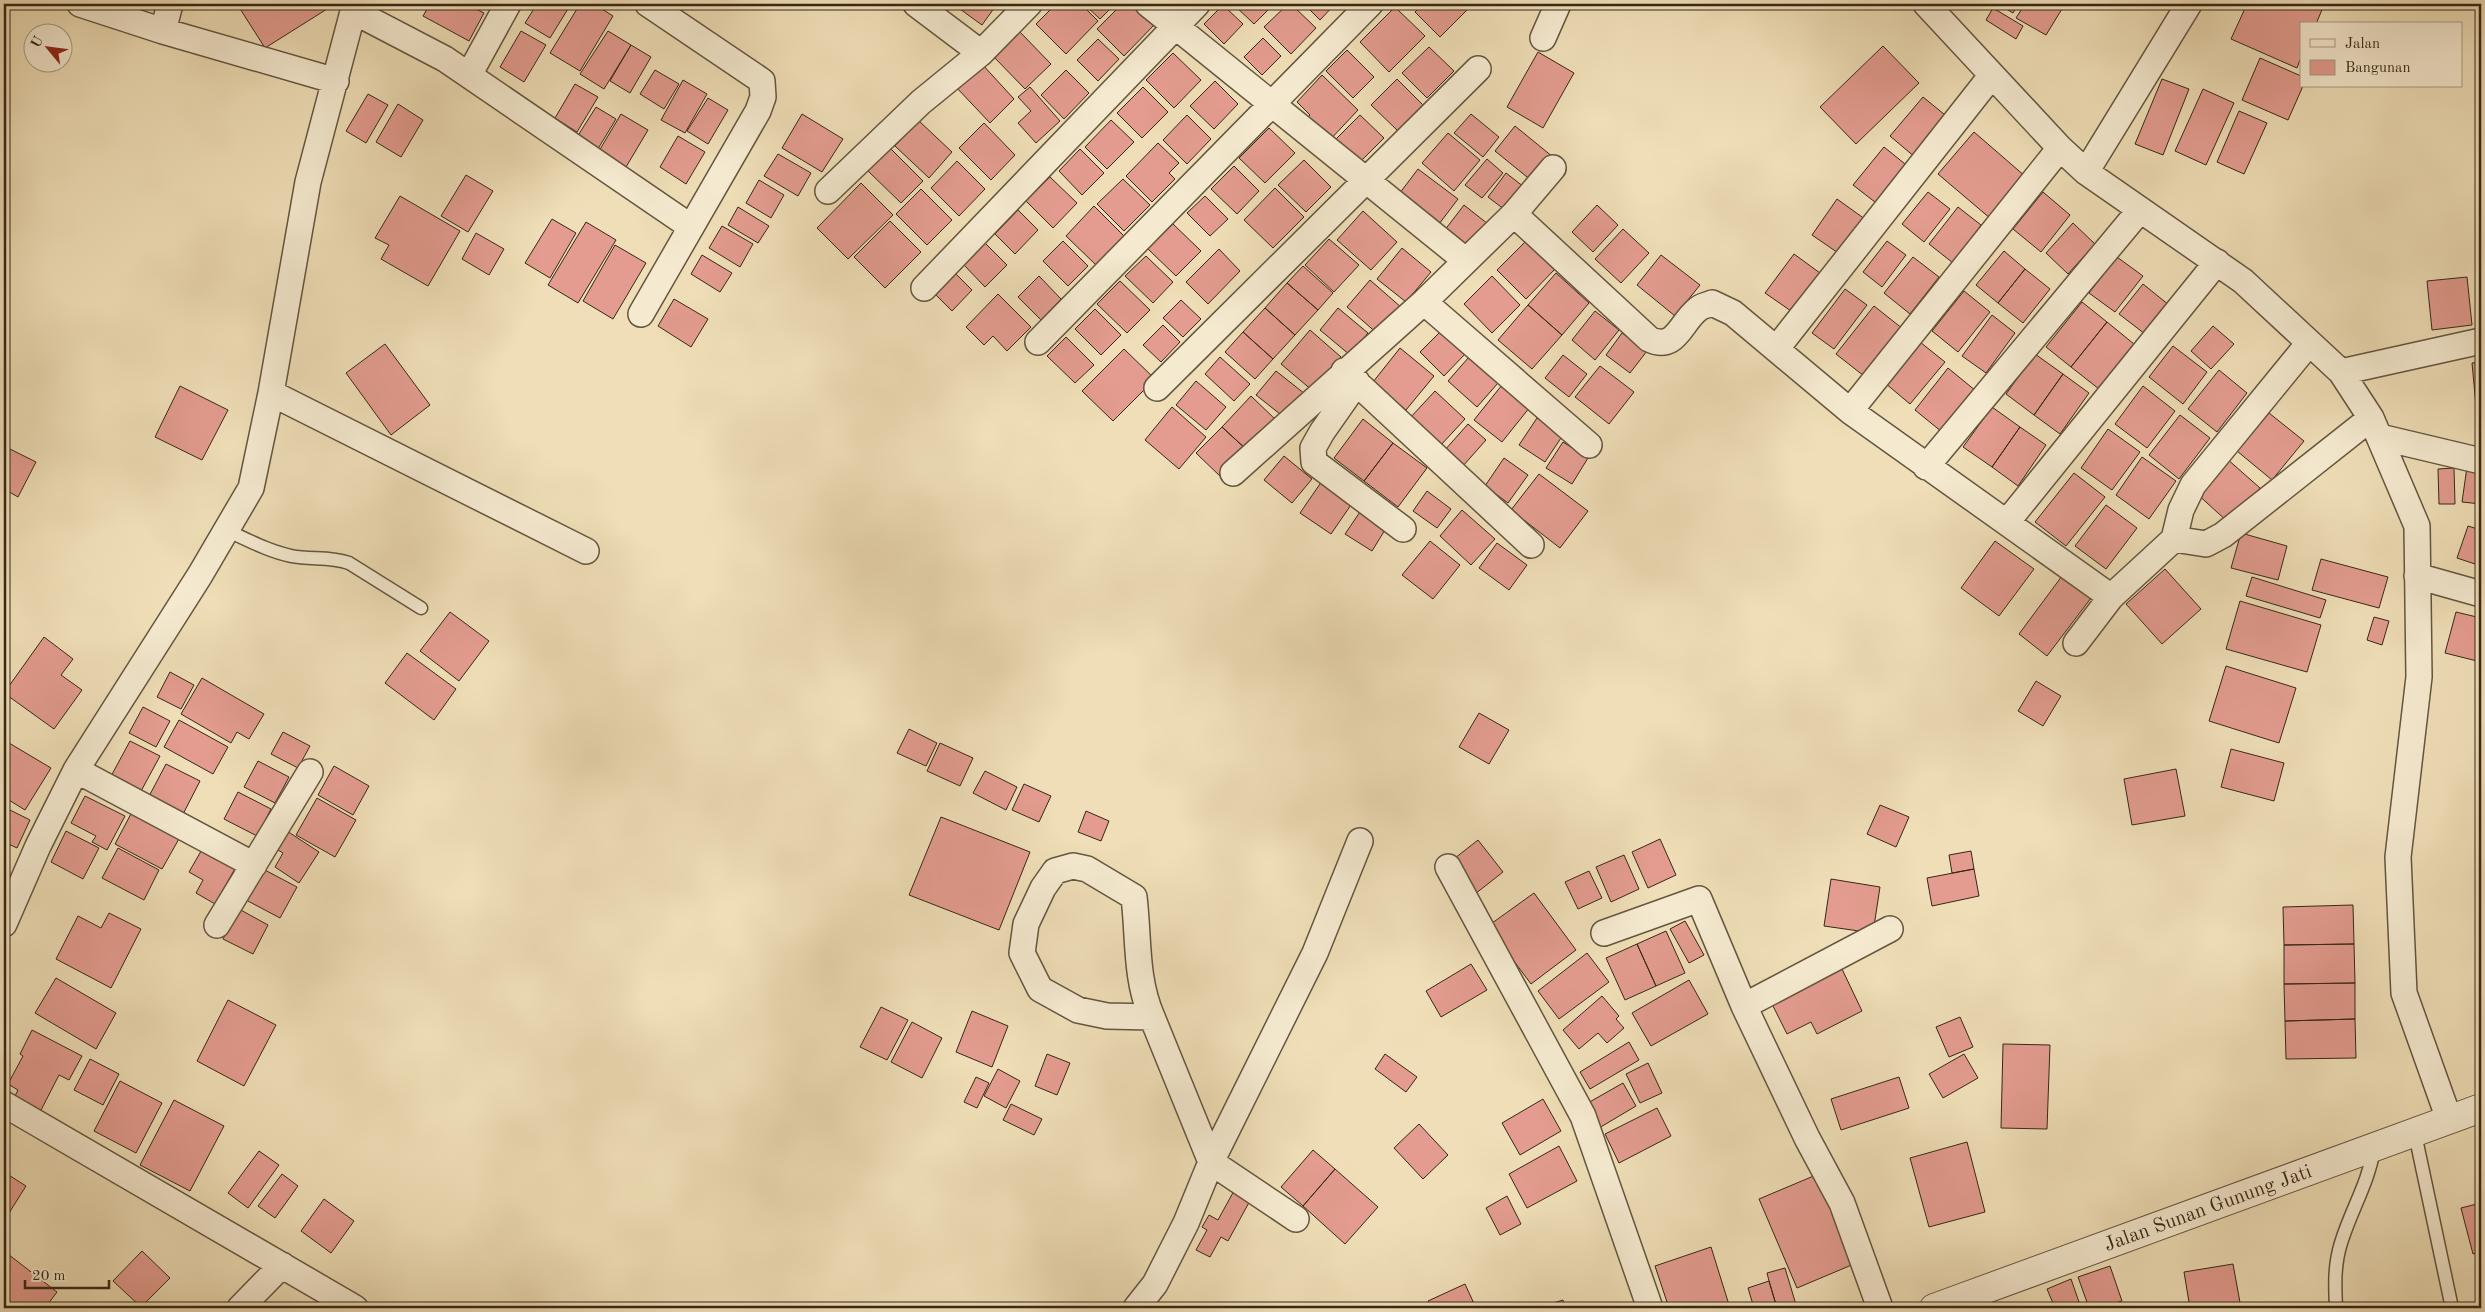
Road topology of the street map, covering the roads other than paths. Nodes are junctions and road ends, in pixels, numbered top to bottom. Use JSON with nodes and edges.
{"nodes":[{"id":1,"x":80,"y":4,"type":"edge"},
{"id":2,"x":170,"y":4,"type":"edge"},
{"id":3,"x":508,"y":4,"type":"edge"},
{"id":4,"x":648,"y":4,"type":"edge"},
{"id":5,"x":916,"y":4,"type":"edge"},
{"id":6,"x":1029,"y":4,"type":"edge"},
{"id":7,"x":1148,"y":4,"type":"edge"},
{"id":8,"x":1197,"y":4,"type":"edge"},
{"id":9,"x":1370,"y":4,"type":"edge"},
{"id":10,"x":1558,"y":4,"type":"edge"},
{"id":11,"x":1926,"y":4,"type":"edge"},
{"id":12,"x":2189,"y":4,"type":"edge"},
{"id":13,"x":354,"y":7,"type":"edge"},
{"id":14,"x":1175,"y":25,"type":"junction"},
{"id":15,"x":163,"y":31,"type":"junction"},
{"id":16,"x":1543,"y":38,"type":"dead end"},
{"id":17,"x":981,"y":54,"type":"junction"},
{"id":18,"x":1478,"y":69,"type":"dead end"},
{"id":19,"x":469,"y":75,"type":"junction"},
{"id":20,"x":1992,"y":75,"type":"junction"},
{"id":21,"x":336,"y":81,"type":"junction"},
{"id":22,"x":1270,"y":103,"type":"junction"},
{"id":23,"x":2060,"y":148,"type":"junction"},
{"id":24,"x":1553,"y":168,"type":"dead end"},
{"id":25,"x":2086,"y":172,"type":"junction"},
{"id":26,"x":1367,"y":181,"type":"junction"},
{"id":27,"x":828,"y":191,"type":"dead end"},
{"id":28,"x":2140,"y":210,"type":"junction"},
{"id":29,"x":1514,"y":214,"type":"junction"},
{"id":30,"x":691,"y":227,"type":"junction"},
{"id":31,"x":1465,"y":260,"type":"junction"},
{"id":32,"x":2218,"y":262,"type":"junction"},
{"id":33,"x":924,"y":288,"type":"dead end"},
{"id":34,"x":1424,"y":302,"type":"junction"},
{"id":35,"x":641,"y":314,"type":"dead end"},
{"id":36,"x":2481,"y":341,"type":"edge"},
{"id":37,"x":1038,"y":342,"type":"dead end"},
{"id":38,"x":2309,"y":343,"type":"junction"},
{"id":39,"x":1777,"y":348,"type":"junction"},
{"id":40,"x":2340,"y":372,"type":"junction"},
{"id":41,"x":1350,"y":377,"type":"junction"},
{"id":42,"x":1157,"y":388,"type":"dead end"},
{"id":43,"x":271,"y":393,"type":"junction"},
{"id":44,"x":1850,"y":411,"type":"junction"},
{"id":45,"x":2375,"y":428,"type":"junction"},
{"id":46,"x":1589,"y":444,"type":"dead end"},
{"id":47,"x":2481,"y":461,"type":"edge"},
{"id":48,"x":1926,"y":467,"type":"junction"},
{"id":49,"x":1233,"y":473,"type":"dead end"},
{"id":50,"x":2007,"y":522,"type":"junction"},
{"id":51,"x":1403,"y":528,"type":"dead end"},
{"id":52,"x":226,"y":530,"type":"junction"},
{"id":53,"x":2174,"y":539,"type":"junction"},
{"id":54,"x":1531,"y":545,"type":"dead end"},
{"id":55,"x":586,"y":552,"type":"dead end"},
{"id":56,"x":2417,"y":576,"type":"junction"},
{"id":57,"x":2481,"y":594,"type":"edge"},
{"id":58,"x":2112,"y":597,"type":"junction"},
{"id":59,"x":421,"y":608,"type":"dead end"},
{"id":60,"x":2076,"y":643,"type":"dead end"},
{"id":61,"x":76,"y":770,"type":"junction"},
{"id":62,"x":310,"y":772,"type":"dead end"},
{"id":63,"x":1360,"y":841,"type":"dead end"},
{"id":64,"x":254,"y":865,"type":"junction"},
{"id":65,"x":1448,"y":867,"type":"dead end"},
{"id":66,"x":4,"y":924,"type":"edge"},
{"id":67,"x":217,"y":925,"type":"dead end"},
{"id":68,"x":1890,"y":928,"type":"dead end"},
{"id":69,"x":1604,"y":933,"type":"dead end"},
{"id":70,"x":1744,"y":1006,"type":"junction"},
{"id":71,"x":1152,"y":1017,"type":"junction"},
{"id":72,"x":4,"y":1104,"type":"edge"},
{"id":73,"x":2481,"y":1108,"type":"edge"},
{"id":74,"x":2449,"y":1119,"type":"junction"},
{"id":75,"x":2415,"y":1134,"type":"junction"},
{"id":76,"x":2374,"y":1149,"type":"junction"},
{"id":77,"x":1212,"y":1162,"type":"junction"},
{"id":78,"x":1296,"y":1219,"type":"dead end"},
{"id":79,"x":282,"y":1265,"type":"junction"},
{"id":80,"x":240,"y":1308,"type":"edge"},
{"id":81,"x":355,"y":1308,"type":"edge"},
{"id":82,"x":1136,"y":1308,"type":"edge"},
{"id":83,"x":1650,"y":1308,"type":"edge"},
{"id":84,"x":1880,"y":1308,"type":"edge"},
{"id":85,"x":1934,"y":1308,"type":"edge"},
{"id":86,"x":2336,"y":1308,"type":"edge"},
{"id":87,"x":2452,"y":1308,"type":"edge"}],
"edges":[{"from":1,"to":15,"type":"street"},
{"from":2,"to":15,"type":"street"},
{"from":3,"to":19,"type":"street"},
{"from":4,"to":30,"type":"street"},
{"from":5,"to":17,"type":"street"},
{"from":6,"to":17,"type":"street"},
{"from":7,"to":14,"type":"street"},
{"from":8,"to":14,"type":"street"},
{"from":9,"to":22,"type":"street"},
{"from":10,"to":16,"type":"street"},
{"from":11,"to":20,"type":"street"},
{"from":12,"to":25,"type":"street"},
{"from":13,"to":19,"type":"street"},
{"from":13,"to":21,"type":"street"},
{"from":14,"to":22,"type":"street"},
{"from":14,"to":33,"type":"street"},
{"from":15,"to":21,"type":"street"},
{"from":17,"to":27,"type":"street"},
{"from":18,"to":26,"type":"street"},
{"from":19,"to":30,"type":"street"},
{"from":20,"to":23,"type":"street"},
{"from":20,"to":39,"type":"street"},
{"from":21,"to":43,"type":"street"},
{"from":22,"to":26,"type":"street"},
{"from":22,"to":37,"type":"street"},
{"from":23,"to":25,"type":"street"},
{"from":23,"to":44,"type":"street"},
{"from":24,"to":29,"type":"street"},
{"from":25,"to":28,"type":"street"},
{"from":26,"to":31,"type":"street"},
{"from":26,"to":42,"type":"street"},
{"from":28,"to":32,"type":"street"},
{"from":28,"to":48,"type":"street"},
{"from":29,"to":31,"type":"street"},
{"from":29,"to":39,"type":"street"},
{"from":30,"to":35,"type":"street"},
{"from":31,"to":34,"type":"street"},
{"from":32,"to":38,"type":"street"},
{"from":32,"to":50,"type":"street"},
{"from":34,"to":41,"type":"street"},
{"from":34,"to":46,"type":"street"},
{"from":36,"to":40,"type":"street"},
{"from":38,"to":40,"type":"street"},
{"from":38,"to":53,"type":"street"},
{"from":39,"to":44,"type":"street"},
{"from":40,"to":45,"type":"street"},
{"from":41,"to":49,"type":"street"},
{"from":41,"to":51,"type":"street"},
{"from":41,"to":54,"type":"street"},
{"from":43,"to":52,"type":"street"},
{"from":43,"to":55,"type":"street"},
{"from":44,"to":48,"type":"street"},
{"from":45,"to":47,"type":"street"},
{"from":45,"to":53,"type":"street"},
{"from":45,"to":56,"type":"street"},
{"from":48,"to":50,"type":"street"},
{"from":50,"to":58,"type":"street"},
{"from":52,"to":59,"type":"lane"},
{"from":52,"to":61,"type":"street"},
{"from":53,"to":58,"type":"street"},
{"from":56,"to":57,"type":"street"},
{"from":56,"to":74,"type":"street"},
{"from":58,"to":60,"type":"street"},
{"from":61,"to":64,"type":"street"},
{"from":61,"to":66,"type":"street"},
{"from":62,"to":64,"type":"street"},
{"from":63,"to":77,"type":"street"},
{"from":64,"to":67,"type":"street"},
{"from":65,"to":83,"type":"street"},
{"from":68,"to":70,"type":"street"},
{"from":69,"to":70,"type":"street"},
{"from":70,"to":84,"type":"street"},
{"from":71,"to":71,"type":"street"},
{"from":71,"to":77,"type":"street"},
{"from":72,"to":79,"type":"street"},
{"from":73,"to":74,"type":"street","name":"Jalan Sunan Gunung Jati"},
{"from":74,"to":75,"type":"street","name":"Jalan Sunan Gunung Jati"},
{"from":75,"to":76,"type":"street","name":"Jalan Sunan Gunung Jati"},
{"from":75,"to":87,"type":"lane"},
{"from":76,"to":85,"type":"street","name":"Jalan Sunan Gunung Jati"},
{"from":76,"to":86,"type":"lane"},
{"from":77,"to":78,"type":"street"},
{"from":77,"to":82,"type":"street"},
{"from":79,"to":80,"type":"street"},
{"from":79,"to":81,"type":"street"}]}
